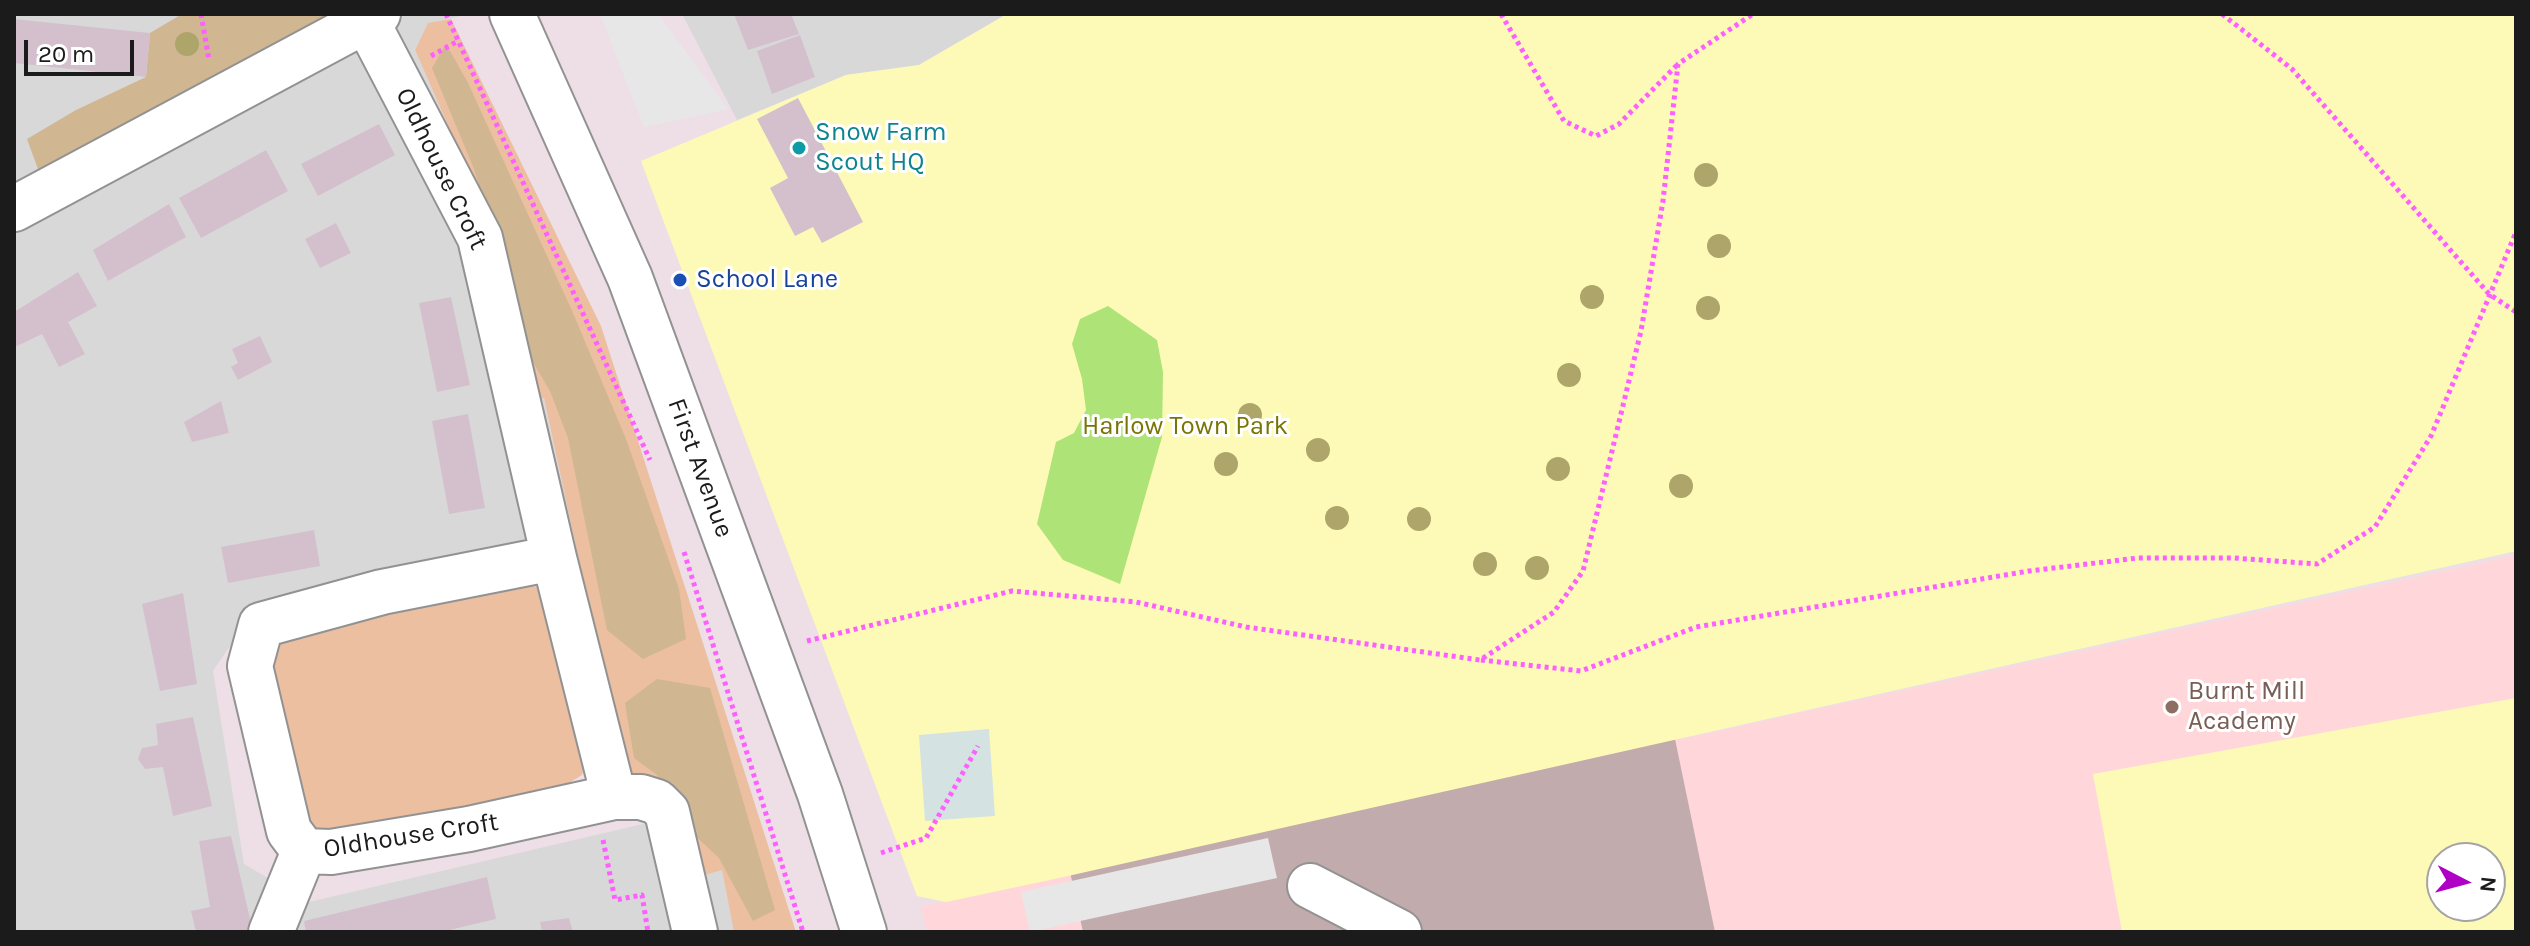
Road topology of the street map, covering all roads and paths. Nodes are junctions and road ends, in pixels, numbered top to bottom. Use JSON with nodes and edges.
{"nodes":[{"id":1,"x":446,"y":14,"type":"edge"},
{"id":2,"x":512,"y":14,"type":"edge"},
{"id":3,"x":1501,"y":14,"type":"edge"},
{"id":4,"x":1753,"y":14,"type":"edge"},
{"id":5,"x":2222,"y":14,"type":"edge"},
{"id":6,"x":372,"y":17,"type":"edge"},
{"id":7,"x":1678,"y":64,"type":"junction"},
{"id":8,"x":14,"y":209,"type":"edge"},
{"id":9,"x":2516,"y":232,"type":"edge"},
{"id":10,"x":2489,"y":294,"type":"junction"},
{"id":11,"x":2516,"y":312,"type":"edge"},
{"id":12,"x":653,"y":466,"type":"dead end"},
{"id":13,"x":680,"y":540,"type":"dead end"},
{"id":14,"x":554,"y":558,"type":"junction"},
{"id":15,"x":768,"y":652,"type":"junction"},
{"id":16,"x":1480,"y":660,"type":"junction"},
{"id":17,"x":978,"y":746,"type":"dead end"},
{"id":18,"x":605,"y":799,"type":"junction"},
{"id":19,"x":304,"y":851,"type":"junction"},
{"id":20,"x":872,"y":856,"type":"dead end"},
{"id":21,"x":1310,"y":886,"type":"dead end"},
{"id":22,"x":271,"y":932,"type":"edge"},
{"id":23,"x":648,"y":932,"type":"edge"},
{"id":24,"x":695,"y":932,"type":"edge"},
{"id":25,"x":803,"y":932,"type":"edge"},
{"id":26,"x":864,"y":932,"type":"edge"},
{"id":27,"x":1399,"y":932,"type":"edge"}],
"edges":[{"from":1,"to":12,"type":"path"},
{"from":2,"to":15,"type":"street","name":"First Avenue"},
{"from":3,"to":7,"type":"path"},
{"from":4,"to":7,"type":"path"},
{"from":5,"to":10,"type":"path"},
{"from":6,"to":8,"type":"street"},
{"from":6,"to":14,"type":"street","name":"Oldhouse Croft"},
{"from":7,"to":16,"type":"path"},
{"from":9,"to":10,"type":"path"},
{"from":10,"to":11,"type":"path"},
{"from":10,"to":16,"type":"path"},
{"from":13,"to":25,"type":"path"},
{"from":14,"to":18,"type":"street","name":"Oldhouse Croft"},
{"from":14,"to":19,"type":"street","name":"Oldhouse Croft"},
{"from":15,"to":16,"type":"path"},
{"from":15,"to":26,"type":"street","name":"First Avenue"},
{"from":17,"to":20,"type":"path"},
{"from":18,"to":19,"type":"street","name":"Oldhouse Croft"},
{"from":18,"to":23,"type":"path"},
{"from":18,"to":24,"type":"street"},
{"from":19,"to":22,"type":"street"},
{"from":21,"to":27,"type":"street"}]}
